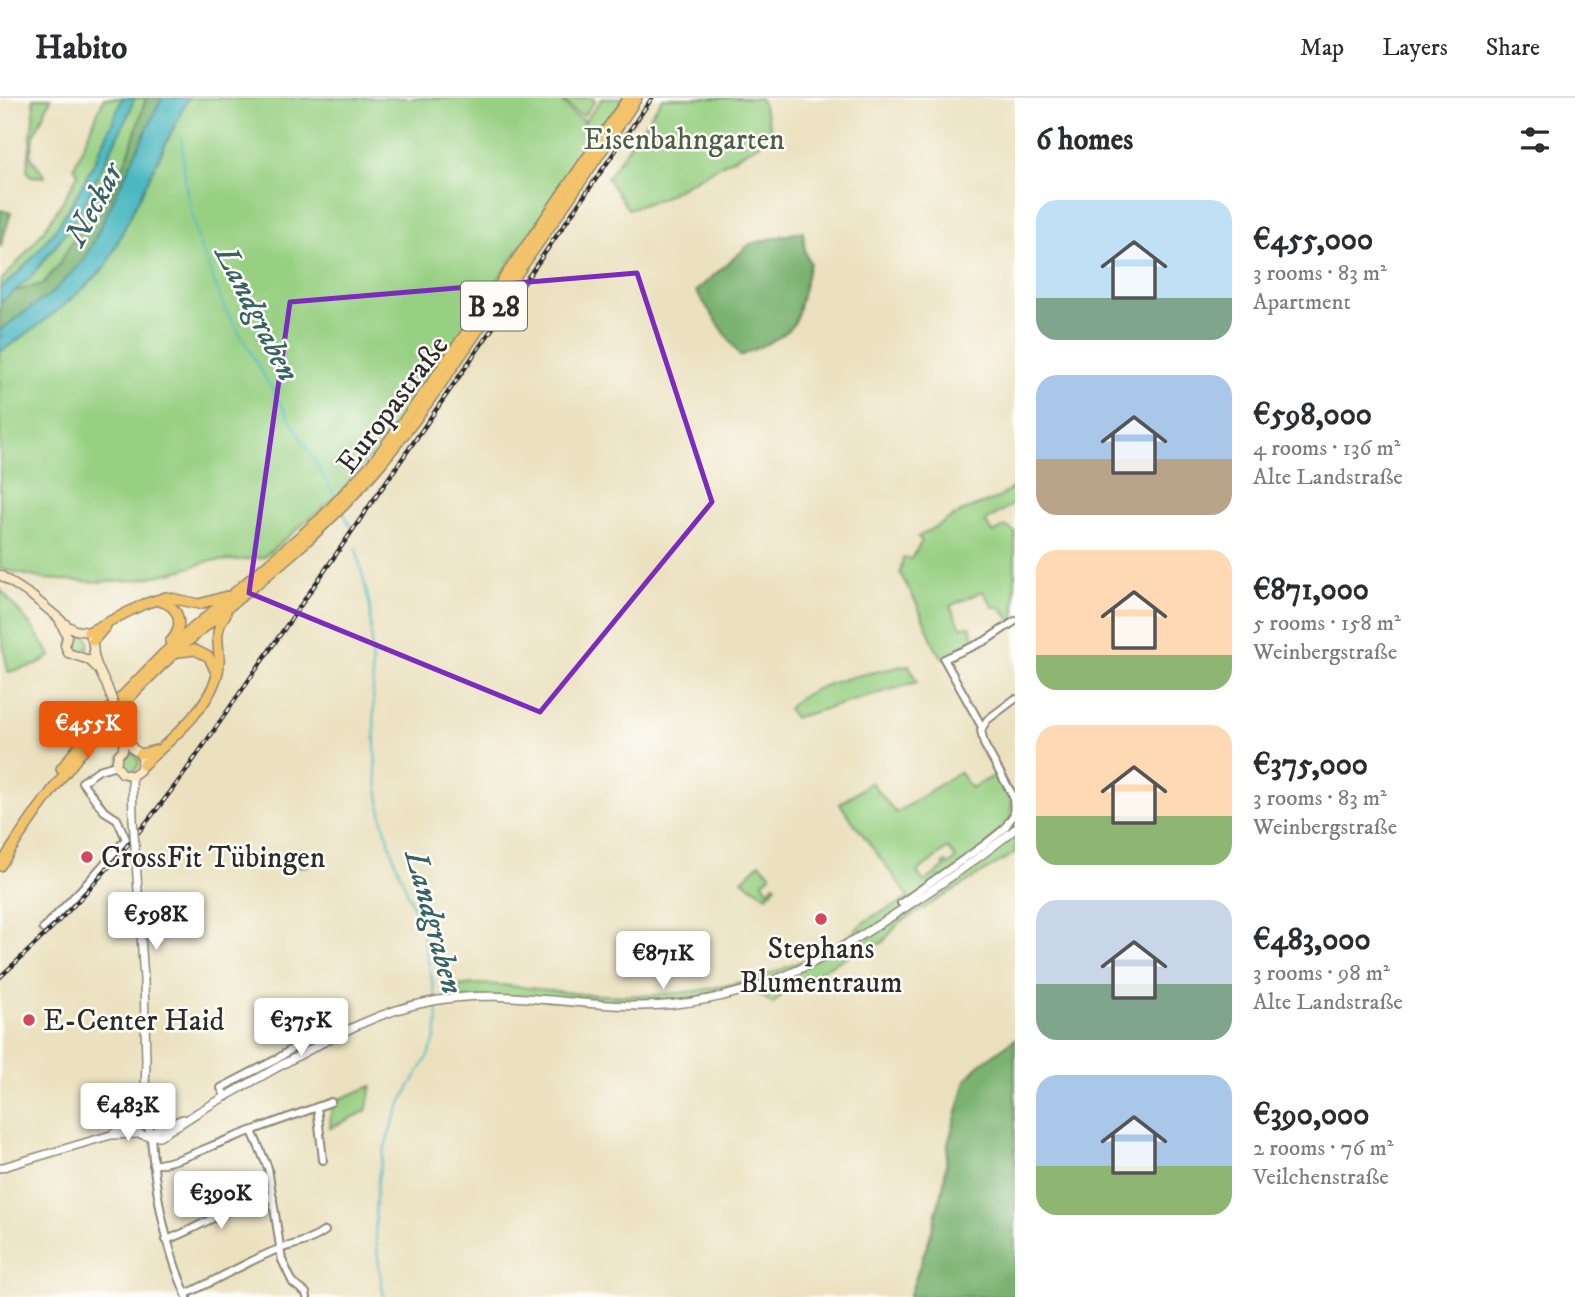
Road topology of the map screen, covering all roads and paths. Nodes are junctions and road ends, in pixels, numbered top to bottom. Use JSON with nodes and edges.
{"nodes":[{"id":1,"x":628,"y":98,"type":"edge"},
{"id":2,"x":637,"y":98,"type":"edge"},
{"id":3,"x":338,"y":505,"type":"junction"},
{"id":4,"x":0,"y":575,"type":"edge"},
{"id":5,"x":238,"y":590,"type":"junction"},
{"id":6,"x":154,"y":601,"type":"junction"},
{"id":7,"x":236,"y":601,"type":"junction"},
{"id":8,"x":58,"y":619,"type":"junction"},
{"id":9,"x":1015,"y":621,"type":"edge"},
{"id":10,"x":110,"y":623,"type":"junction"},
{"id":11,"x":75,"y":630,"type":"junction"},
{"id":12,"x":88,"y":632,"type":"junction"},
{"id":13,"x":67,"y":636,"type":"junction"},
{"id":14,"x":93,"y":645,"type":"junction"},
{"id":15,"x":164,"y":653,"type":"junction"},
{"id":16,"x":174,"y":654,"type":"junction"},
{"id":17,"x":82,"y":657,"type":"junction"},
{"id":18,"x":99,"y":671,"type":"junction"},
{"id":19,"x":216,"y":678,"type":"junction"},
{"id":20,"x":1015,"y":699,"type":"edge"},
{"id":21,"x":982,"y":727,"type":"junction"},
{"id":22,"x":164,"y":746,"type":"junction"},
{"id":23,"x":132,"y":751,"type":"junction"},
{"id":24,"x":116,"y":765,"type":"junction"},
{"id":25,"x":143,"y":765,"type":"junction"},
{"id":26,"x":132,"y":776,"type":"junction"},
{"id":27,"x":1015,"y":829,"type":"edge"},
{"id":28,"x":20,"y":835,"type":"junction"},
{"id":29,"x":0,"y":866,"type":"edge"},
{"id":30,"x":901,"y":903,"type":"dead end"},
{"id":31,"x":43,"y":929,"type":"dead end"},
{"id":32,"x":332,"y":1037,"type":"junction"},
{"id":33,"x":226,"y":1097,"type":"junction"},
{"id":34,"x":331,"y":1102,"type":"dead end"},
{"id":35,"x":317,"y":1107,"type":"junction"},
{"id":36,"x":201,"y":1111,"type":"junction"},
{"id":37,"x":137,"y":1112,"type":"junction"},
{"id":38,"x":129,"y":1122,"type":"junction"},
{"id":39,"x":148,"y":1126,"type":"junction"},
{"id":40,"x":158,"y":1129,"type":"junction"},
{"id":41,"x":252,"y":1131,"type":"junction"},
{"id":42,"x":140,"y":1134,"type":"junction"},
{"id":43,"x":111,"y":1135,"type":"junction"},
{"id":44,"x":151,"y":1137,"type":"junction"},
{"id":45,"x":323,"y":1160,"type":"dead end"},
{"id":46,"x":153,"y":1165,"type":"junction"},
{"id":47,"x":0,"y":1168,"type":"edge"},
{"id":48,"x":272,"y":1198,"type":"junction"},
{"id":49,"x":325,"y":1231,"type":"dead end"},
{"id":50,"x":166,"y":1240,"type":"junction"},
{"id":51,"x":281,"y":1248,"type":"junction"},
{"id":52,"x":187,"y":1295,"type":"edge"},
{"id":53,"x":307,"y":1297,"type":"edge"}],
"edges":[{"from":1,"to":3,"type":"main road","name":"Europastraße","number":"B 28"},
{"from":2,"to":3,"type":"main road","name":"Europastraße","number":"B 28"},
{"from":3,"to":5,"type":"main road","name":"Europastraße","number":"B 28"},
{"from":3,"to":7,"type":"main road","name":"Europastraße","number":"B 28"},
{"from":4,"to":8,"type":"main road"},
{"from":5,"to":6,"type":"main road"},
{"from":5,"to":15,"type":"main road","number":"B 28"},
{"from":6,"to":10,"type":"main road"},
{"from":6,"to":15,"type":"main road"},
{"from":7,"to":16,"type":"main road","number":"B 28"},
{"from":7,"to":19,"type":"main road"},
{"from":8,"to":11,"type":"main road"},
{"from":8,"to":13,"type":"main road"},
{"from":9,"to":21,"type":"street"},
{"from":10,"to":12,"type":"main road"},
{"from":10,"to":14,"type":"main road"},
{"from":11,"to":12,"type":"main road"},
{"from":11,"to":13,"type":"main road"},
{"from":12,"to":14,"type":"main road"},
{"from":13,"to":17,"type":"main road"},
{"from":14,"to":17,"type":"main road"},
{"from":14,"to":18,"type":"main road"},
{"from":15,"to":28,"type":"main road","number":"B 28"},
{"from":16,"to":19,"type":"main road"},
{"from":16,"to":28,"type":"main road","number":"B 28"},
{"from":17,"to":18,"type":"main road"},
{"from":18,"to":23,"type":"main road","bridge":true},
{"from":19,"to":22,"type":"main road"},
{"from":20,"to":21,"type":"street"},
{"from":21,"to":30,"type":"street"},
{"from":22,"to":23,"type":"main road"},
{"from":22,"to":25,"type":"main road"},
{"from":23,"to":24,"type":"main road"},
{"from":23,"to":25,"type":"main road"},
{"from":24,"to":26,"type":"main road"},
{"from":24,"to":31,"type":"street"},
{"from":25,"to":26,"type":"main road"},
{"from":26,"to":37,"type":"street","bridge":true},
{"from":27,"to":32,"type":"street"},
{"from":28,"to":29,"type":"main road","number":"B 28"},
{"from":32,"to":33,"type":"street"},
{"from":32,"to":33,"type":"street"},
{"from":33,"to":36,"type":"street"},
{"from":34,"to":35,"type":"street"},
{"from":35,"to":41,"type":"street"},
{"from":35,"to":45,"type":"street"},
{"from":36,"to":40,"type":"street"},
{"from":36,"to":44,"type":"street"},
{"from":37,"to":38,"type":"street"},
{"from":37,"to":39,"type":"street"},
{"from":38,"to":42,"type":"street"},
{"from":38,"to":43,"type":"street"},
{"from":39,"to":40,"type":"street"},
{"from":39,"to":44,"type":"street"},
{"from":40,"to":44,"type":"street"},
{"from":41,"to":46,"type":"street"},
{"from":41,"to":48,"type":"street"},
{"from":42,"to":43,"type":"street"},
{"from":42,"to":44,"type":"street"},
{"from":43,"to":47,"type":"street"},
{"from":44,"to":46,"type":"street"},
{"from":46,"to":50,"type":"street"},
{"from":48,"to":50,"type":"street"},
{"from":48,"to":51,"type":"street"},
{"from":49,"to":51,"type":"street"},
{"from":50,"to":52,"type":"street"},
{"from":51,"to":52,"type":"street"},
{"from":51,"to":53,"type":"street"}]}
